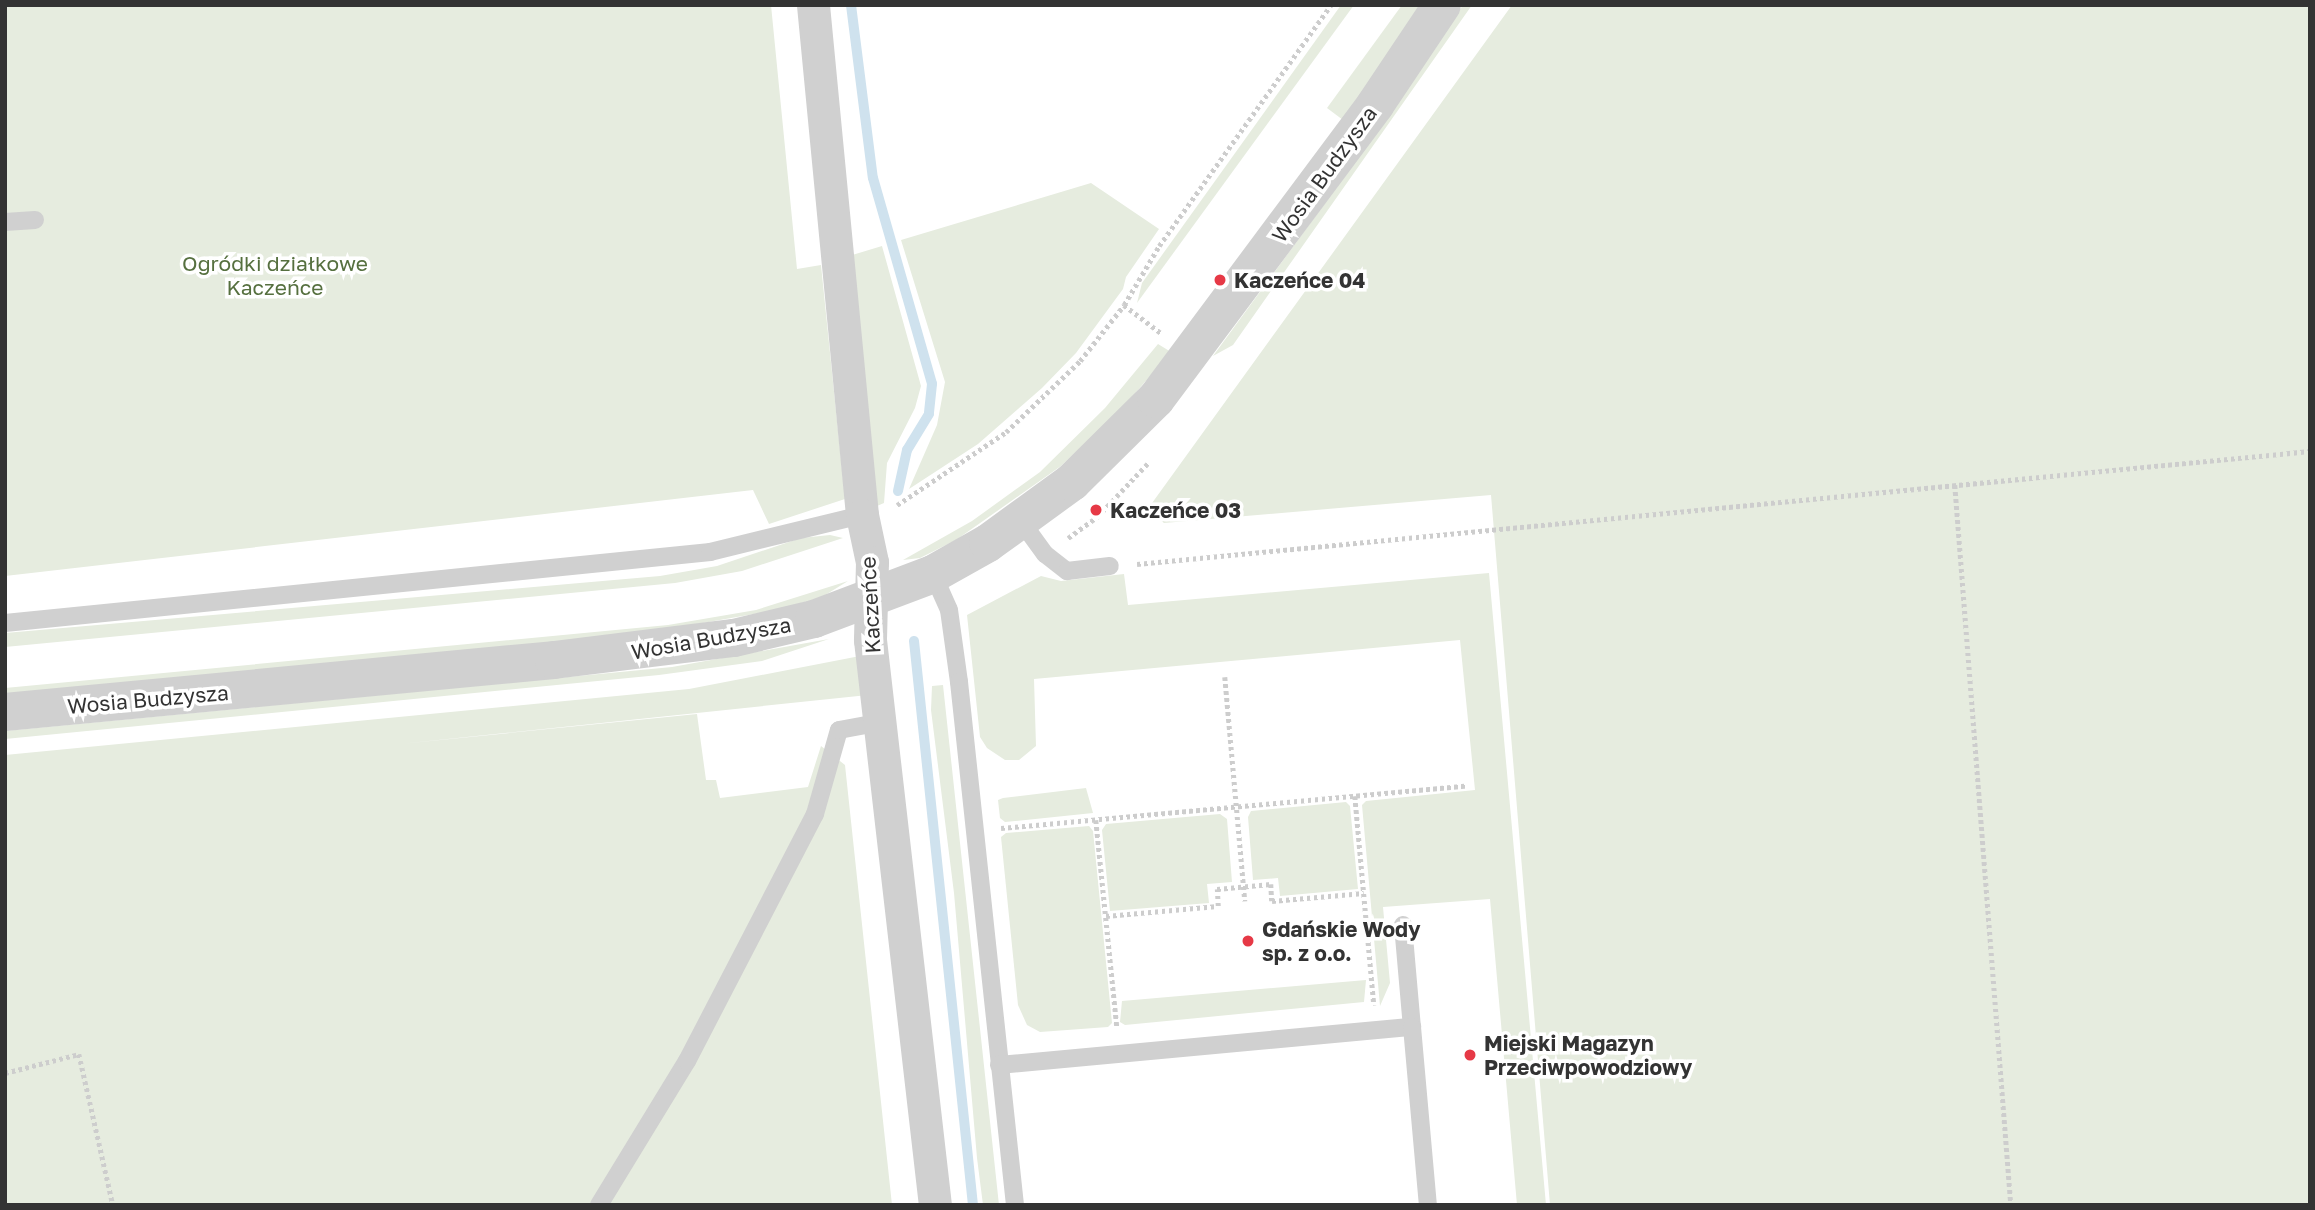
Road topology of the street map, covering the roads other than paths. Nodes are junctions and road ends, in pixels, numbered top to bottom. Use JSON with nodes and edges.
{"nodes":[{"id":1,"x":813,"y":5,"type":"edge"},
{"id":2,"x":1442,"y":5,"type":"edge"},
{"id":3,"x":35,"y":220,"type":"dead end"},
{"id":4,"x":5,"y":222,"type":"edge"},
{"id":5,"x":862,"y":515,"type":"junction"},
{"id":6,"x":1021,"y":521,"type":"junction"},
{"id":7,"x":1110,"y":566,"type":"road end"},
{"id":8,"x":933,"y":574,"type":"junction"},
{"id":9,"x":874,"y":598,"type":"junction"},
{"id":10,"x":5,"y":622,"type":"edge"},
{"id":11,"x":5,"y":712,"type":"edge"},
{"id":12,"x":882,"y":722,"type":"junction"},
{"id":13,"x":1402,"y":925,"type":"dead end"},
{"id":14,"x":1412,"y":1027,"type":"junction"},
{"id":15,"x":999,"y":1065,"type":"junction"},
{"id":16,"x":600,"y":1205,"type":"edge"},
{"id":17,"x":935,"y":1205,"type":"edge"},
{"id":18,"x":1015,"y":1205,"type":"edge"},
{"id":19,"x":1428,"y":1205,"type":"edge"}],
"edges":[{"from":1,"to":5,"type":"street","name":"Kaczeńce"},
{"from":2,"to":6,"type":"street","name":"Wosia Budzysza"},
{"from":3,"to":4,"type":"lane"},
{"from":5,"to":9,"type":"street","name":"Kaczeńce"},
{"from":5,"to":10,"type":"lane"},
{"from":6,"to":7,"type":"lane"},
{"from":6,"to":8,"type":"street","name":"Wosia Budzysza"},
{"from":8,"to":9,"type":"street","name":"Wosia Budzysza"},
{"from":8,"to":15,"type":"lane"},
{"from":9,"to":11,"type":"street","name":"Wosia Budzysza"},
{"from":9,"to":12,"type":"street","name":"Kaczeńce"},
{"from":12,"to":16,"type":"lane"},
{"from":12,"to":17,"type":"street","name":"Kaczeńce"},
{"from":13,"to":14,"type":"lane"},
{"from":14,"to":15,"type":"lane"},
{"from":14,"to":19,"type":"lane"},
{"from":15,"to":18,"type":"lane"}]}
